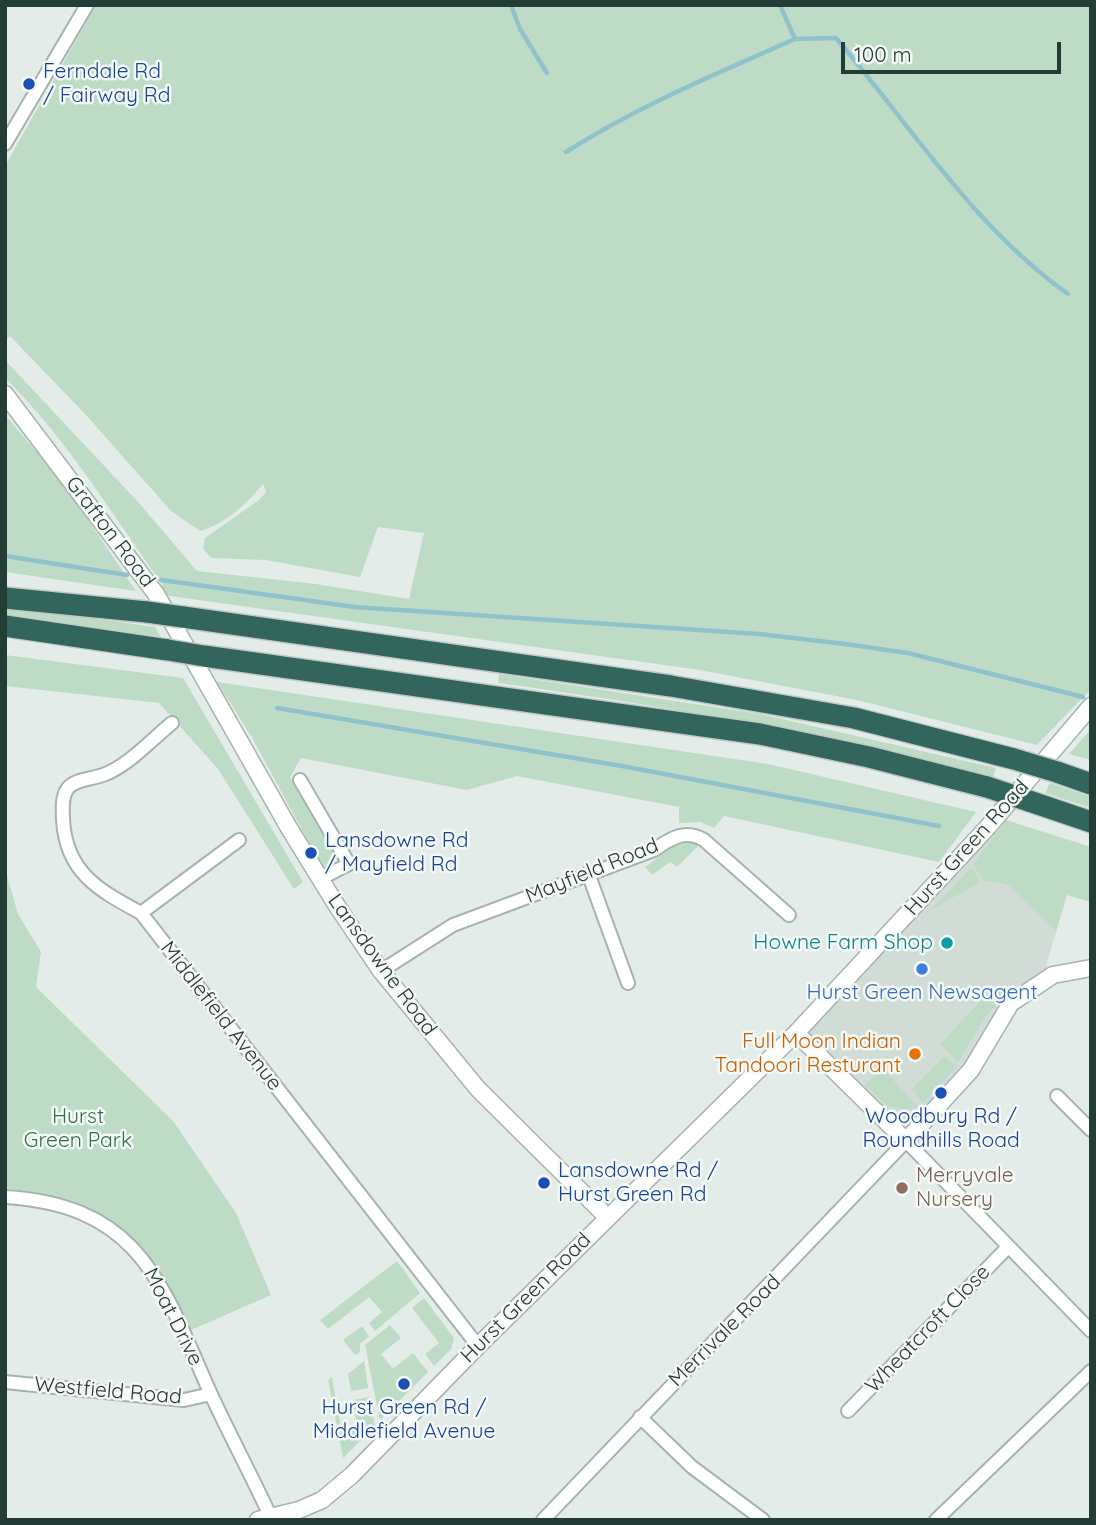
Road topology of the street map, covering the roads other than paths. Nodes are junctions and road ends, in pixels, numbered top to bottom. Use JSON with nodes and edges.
{"nodes":[{"id":1,"x":84,"y":6,"type":"edge"},
{"id":2,"x":6,"y":141,"type":"edge"},
{"id":3,"x":5,"y":394,"type":"edge"},
{"id":4,"x":5,"y":598,"type":"edge"},
{"id":5,"x":5,"y":626,"type":"edge"},
{"id":6,"x":204,"y":666,"type":"junction"},
{"id":7,"x":1091,"y":706,"type":"edge"},
{"id":8,"x":172,"y":723,"type":"dead end"},
{"id":9,"x":300,"y":780,"type":"dead end"},
{"id":10,"x":1091,"y":784,"type":"edge"},
{"id":11,"x":1091,"y":822,"type":"edge"},
{"id":12,"x":239,"y":840,"type":"dead end"},
{"id":13,"x":588,"y":873,"type":"junction"},
{"id":14,"x":320,"y":879,"type":"junction"},
{"id":15,"x":141,"y":913,"type":"junction"},
{"id":16,"x":789,"y":915,"type":"dead end"},
{"id":17,"x":1091,"y":968,"type":"edge"},
{"id":18,"x":381,"y":971,"type":"junction"},
{"id":19,"x":628,"y":982,"type":"dead end"},
{"id":20,"x":796,"y":1033,"type":"junction"},
{"id":21,"x":1057,"y":1096,"type":"dead end"},
{"id":22,"x":1091,"y":1130,"type":"edge"},
{"id":23,"x":906,"y":1141,"type":"junction"},
{"id":24,"x":5,"y":1197,"type":"edge"},
{"id":25,"x":607,"y":1217,"type":"junction"},
{"id":26,"x":1008,"y":1247,"type":"junction"},
{"id":27,"x":1091,"y":1331,"type":"edge"},
{"id":28,"x":478,"y":1346,"type":"junction"},
{"id":29,"x":1091,"y":1371,"type":"edge"},
{"id":30,"x":5,"y":1382,"type":"edge"},
{"id":31,"x":211,"y":1394,"type":"junction"},
{"id":32,"x":848,"y":1411,"type":"dead end"},
{"id":33,"x":640,"y":1417,"type":"junction"},
{"id":34,"x":267,"y":1519,"type":"edge"},
{"id":35,"x":543,"y":1520,"type":"edge"},
{"id":36,"x":763,"y":1520,"type":"edge"},
{"id":37,"x":936,"y":1520,"type":"edge"}],
"edges":[{"from":1,"to":2,"type":"street"},
{"from":3,"to":6,"type":"street","name":"Grafton Road"},
{"from":4,"to":10,"type":"highway","bridge":true},
{"from":5,"to":6,"type":"highway","bridge":true},
{"from":6,"to":11,"type":"highway","bridge":true},
{"from":6,"to":14,"type":"street","name":"Lansdowne Road"},
{"from":7,"to":20,"type":"street","name":"Hurst Green Road"},
{"from":8,"to":15,"type":"street","name":"Middlefield Avenue"},
{"from":9,"to":14,"type":"street"},
{"from":12,"to":15,"type":"street"},
{"from":13,"to":16,"type":"street","name":"Mayfield Road"},
{"from":13,"to":18,"type":"street","name":"Mayfield Road"},
{"from":13,"to":19,"type":"street"},
{"from":14,"to":18,"type":"street","name":"Lansdowne Road"},
{"from":15,"to":28,"type":"street","name":"Middlefield Avenue"},
{"from":17,"to":23,"type":"street"},
{"from":18,"to":25,"type":"street","name":"Lansdowne Road"},
{"from":20,"to":23,"type":"street"},
{"from":20,"to":25,"type":"street","name":"Hurst Green Road"},
{"from":21,"to":22,"type":"street"},
{"from":23,"to":26,"type":"street"},
{"from":23,"to":33,"type":"street","name":"Merrivale Road"},
{"from":24,"to":31,"type":"street","name":"Moat Drive"},
{"from":25,"to":28,"type":"street","name":"Hurst Green Road"},
{"from":26,"to":27,"type":"street"},
{"from":26,"to":32,"type":"street","name":"Wheatcroft Close"},
{"from":28,"to":34,"type":"street","name":"Hurst Green Road"},
{"from":29,"to":37,"type":"street"},
{"from":30,"to":31,"type":"street","name":"Westfield Road"},
{"from":31,"to":34,"type":"street","name":"Moat Drive"},
{"from":33,"to":35,"type":"street","name":"Merrivale Road"},
{"from":33,"to":36,"type":"street"}]}
